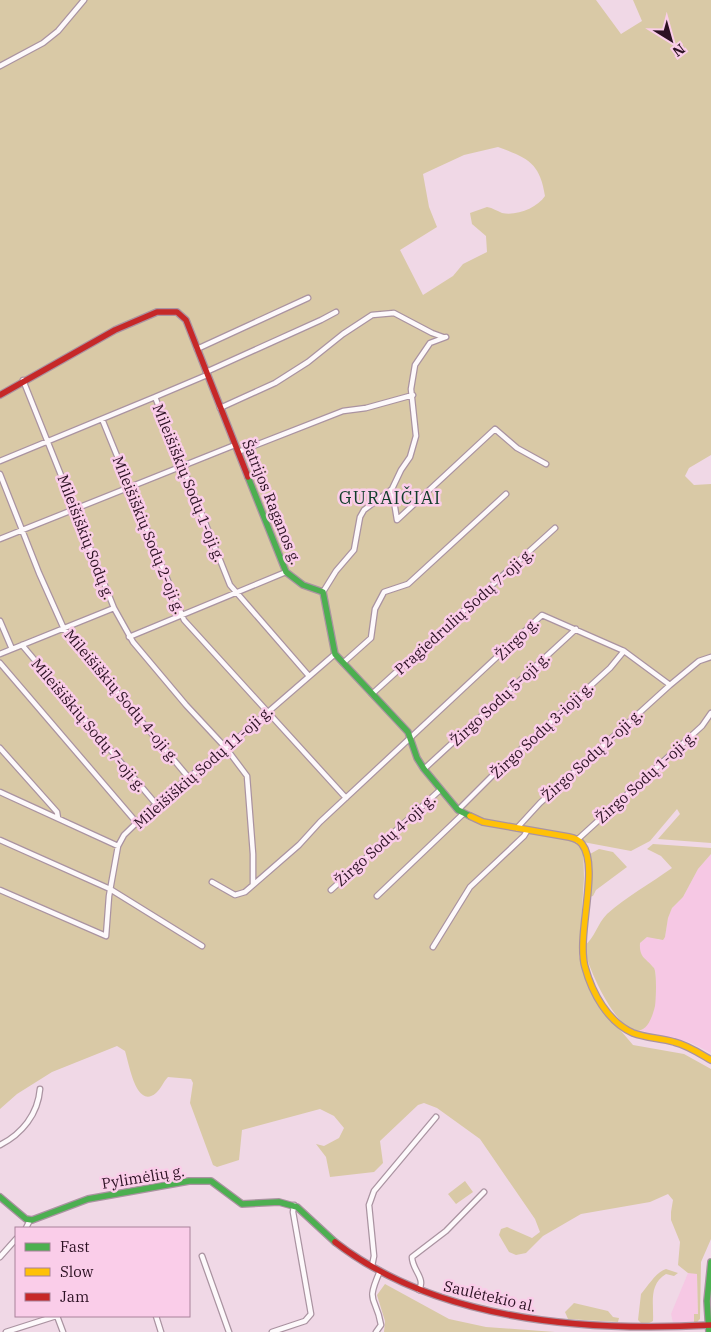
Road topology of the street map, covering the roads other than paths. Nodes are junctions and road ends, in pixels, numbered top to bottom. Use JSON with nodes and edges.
{"nodes":[{"id":1,"x":84,"y":0,"type":"edge"},
{"id":2,"x":0,"y":66,"type":"edge"},
{"id":3,"x":308,"y":298,"type":"dead end"},
{"id":4,"x":336,"y":312,"type":"dead end"},
{"id":5,"x":197,"y":349,"type":"junction"},
{"id":6,"x":207,"y":374,"type":"junction"},
{"id":7,"x":23,"y":380,"type":"junction"},
{"id":8,"x":0,"y":395,"type":"edge"},
{"id":9,"x":413,"y":395,"type":"junction"},
{"id":10,"x":155,"y":397,"type":"junction"},
{"id":11,"x":220,"y":408,"type":"junction"},
{"id":12,"x":102,"y":419,"type":"junction"},
{"id":13,"x":48,"y":440,"type":"junction"},
{"id":14,"x":235,"y":445,"type":"junction"},
{"id":15,"x":238,"y":452,"type":"junction"},
{"id":16,"x":0,"y":461,"type":"edge"},
{"id":17,"x":546,"y":464,"type":"dead end"},
{"id":18,"x":182,"y":465,"type":"junction"},
{"id":19,"x":0,"y":474,"type":"edge"},
{"id":20,"x":129,"y":486,"type":"junction"},
{"id":21,"x":392,"y":489,"type":"junction"},
{"id":22,"x":506,"y":494,"type":"dead end"},
{"id":23,"x":76,"y":508,"type":"junction"},
{"id":24,"x":555,"y":528,"type":"dead end"},
{"id":25,"x":23,"y":530,"type":"junction"},
{"id":26,"x":0,"y":539,"type":"edge"},
{"id":27,"x":286,"y":572,"type":"junction"},
{"id":28,"x":236,"y":592,"type":"junction"},
{"id":29,"x":323,"y":592,"type":"junction"},
{"id":30,"x":114,"y":608,"type":"junction"},
{"id":31,"x":180,"y":614,"type":"junction"},
{"id":32,"x":0,"y":622,"type":"edge"},
{"id":33,"x":64,"y":629,"type":"junction"},
{"id":34,"x":576,"y":629,"type":"junction"},
{"id":35,"x":129,"y":636,"type":"junction"},
{"id":36,"x":22,"y":645,"type":"junction"},
{"id":37,"x":12,"y":649,"type":"junction"},
{"id":38,"x":624,"y":651,"type":"junction"},
{"id":39,"x":0,"y":654,"type":"edge"},
{"id":40,"x":335,"y":654,"type":"junction"},
{"id":41,"x":711,"y":657,"type":"edge"},
{"id":42,"x":0,"y":663,"type":"edge"},
{"id":43,"x":343,"y":663,"type":"junction"},
{"id":44,"x":309,"y":676,"type":"junction"},
{"id":45,"x":670,"y":685,"type":"junction"},
{"id":46,"x":372,"y":694,"type":"junction"},
{"id":47,"x":268,"y":711,"type":"junction"},
{"id":48,"x":711,"y":713,"type":"edge"},
{"id":49,"x":412,"y":739,"type":"junction"},
{"id":50,"x":0,"y":748,"type":"edge"},
{"id":51,"x":226,"y":748,"type":"junction"},
{"id":52,"x":424,"y":769,"type":"junction"},
{"id":53,"x":190,"y":778,"type":"junction"},
{"id":54,"x":440,"y":790,"type":"junction"},
{"id":55,"x":0,"y":792,"type":"edge"},
{"id":56,"x":346,"y":798,"type":"junction"},
{"id":57,"x":156,"y":804,"type":"junction"},
{"id":58,"x":461,"y":812,"type":"junction"},
{"id":59,"x":58,"y":818,"type":"junction"},
{"id":60,"x":136,"y":823,"type":"junction"},
{"id":61,"x":517,"y":828,"type":"junction"},
{"id":62,"x":527,"y":831,"type":"junction"},
{"id":63,"x":0,"y":840,"type":"edge"},
{"id":64,"x":577,"y":840,"type":"junction"},
{"id":65,"x":118,"y":846,"type":"junction"},
{"id":66,"x":212,"y":882,"type":"dead end"},
{"id":67,"x":253,"y":884,"type":"junction"},
{"id":68,"x":110,"y":889,"type":"junction"},
{"id":69,"x":0,"y":890,"type":"edge"},
{"id":70,"x":331,"y":890,"type":"dead end"},
{"id":71,"x":377,"y":896,"type":"dead end"},
{"id":72,"x":202,"y":946,"type":"dead end"},
{"id":73,"x":433,"y":947,"type":"dead end"},
{"id":74,"x":711,"y":1060,"type":"edge"},
{"id":75,"x":40,"y":1089,"type":"dead end"},
{"id":76,"x":436,"y":1117,"type":"dead end"},
{"id":77,"x":0,"y":1145,"type":"edge"},
{"id":78,"x":484,"y":1192,"type":"dead end"},
{"id":79,"x":0,"y":1197,"type":"edge"},
{"id":80,"x":294,"y":1205,"type":"junction"},
{"id":81,"x":30,"y":1220,"type":"junction"},
{"id":82,"x":26,"y":1227,"type":"edge"},
{"id":83,"x":15,"y":1240,"type":"edge"},
{"id":84,"x":202,"y":1256,"type":"dead end"},
{"id":85,"x":0,"y":1257,"type":"edge"},
{"id":86,"x":711,"y":1262,"type":"edge"},
{"id":87,"x":372,"y":1266,"type":"junction"},
{"id":88,"x":380,"y":1271,"type":"junction"},
{"id":89,"x":419,"y":1290,"type":"junction"},
{"id":90,"x":54,"y":1317,"type":"edge"},
{"id":91,"x":57,"y":1317,"type":"edge"},
{"id":92,"x":156,"y":1317,"type":"edge"},
{"id":93,"x":709,"y":1328,"type":"edge"},
{"id":94,"x":6,"y":1332,"type":"edge"},
{"id":95,"x":63,"y":1332,"type":"edge"},
{"id":96,"x":161,"y":1332,"type":"edge"},
{"id":97,"x":229,"y":1332,"type":"edge"},
{"id":98,"x":272,"y":1332,"type":"edge"},
{"id":99,"x":376,"y":1332,"type":"edge"}],
"edges":[{"from":1,"to":2,"type":"street"},
{"from":3,"to":5,"type":"street"},
{"from":4,"to":6,"type":"street"},
{"from":5,"to":6,"type":"street","name":"Šatrijos Raganos g."},
{"from":5,"to":7,"type":"street","name":"Šatrijos Raganos g."},
{"from":6,"to":10,"type":"street"},
{"from":6,"to":11,"type":"street","name":"Šatrijos Raganos g."},
{"from":7,"to":8,"type":"street","name":"Šatrijos Raganos g."},
{"from":7,"to":13,"type":"street","name":"Mileišiškių Sodų g."},
{"from":9,"to":11,"type":"street"},
{"from":9,"to":15,"type":"street"},
{"from":9,"to":21,"type":"street"},
{"from":10,"to":12,"type":"street","name":"Mileišiškių Sodų 1-oji g."},
{"from":10,"to":18,"type":"street","name":"Mileišiškių Sodų 1-oji g."},
{"from":11,"to":14,"type":"street","name":"Šatrijos Raganos g."},
{"from":12,"to":13,"type":"street","name":"Mileišiškių Sodų 1-oji g."},
{"from":12,"to":20,"type":"street","name":"Mileišiškių Sodų 2-oji g."},
{"from":13,"to":16,"type":"street","name":"Mileišiškių Sodų 1-oji g."},
{"from":13,"to":23,"type":"street","name":"Mileišiškių Sodų g."},
{"from":14,"to":15,"type":"street","name":"Šatrijos Raganos g."},
{"from":14,"to":18,"type":"street"},
{"from":15,"to":27,"type":"street","name":"Šatrijos Raganos g."},
{"from":17,"to":21,"type":"street"},
{"from":18,"to":20,"type":"street"},
{"from":18,"to":28,"type":"street","name":"Mileišiškių Sodų 1-oji g."},
{"from":19,"to":25,"type":"street","name":"Mileišiškių Sodų 4-oji g."},
{"from":20,"to":23,"type":"street"},
{"from":20,"to":31,"type":"street","name":"Mileišiškių Sodų 2-oji g."},
{"from":21,"to":29,"type":"street"},
{"from":22,"to":43,"type":"street"},
{"from":23,"to":25,"type":"street"},
{"from":23,"to":30,"type":"street","name":"Mileišiškių Sodų g."},
{"from":24,"to":46,"type":"street","name":"Pragiedrulių Sodų 7-oji g."},
{"from":25,"to":26,"type":"street"},
{"from":25,"to":33,"type":"street","name":"Mileišiškių Sodų 4-oji g."},
{"from":27,"to":28,"type":"street"},
{"from":27,"to":29,"type":"street","name":"Šatrijos Raganos g."},
{"from":28,"to":31,"type":"street"},
{"from":28,"to":44,"type":"street","name":"Mileišiškių Sodų 1-oji g."},
{"from":29,"to":40,"type":"street"},
{"from":30,"to":33,"type":"street","name":"Mileišiškių Sodų g."},
{"from":30,"to":35,"type":"street"},
{"from":31,"to":35,"type":"street"},
{"from":31,"to":47,"type":"street","name":"Mileišiškių Sodų 2-oji g."},
{"from":32,"to":37,"type":"street"},
{"from":33,"to":36,"type":"street","name":"Mileišiškių Sodų g."},
{"from":33,"to":53,"type":"street","name":"Mileišiškių Sodų 4-oji g."},
{"from":34,"to":38,"type":"street","name":"Žirgo g."},
{"from":34,"to":49,"type":"street","name":"Žirgo g."},
{"from":34,"to":52,"type":"street","name":"Žirgo Sodų 5-oji g."},
{"from":35,"to":51,"type":"street"},
{"from":36,"to":37,"type":"street","name":"Mileišiškių Sodų g."},
{"from":36,"to":57,"type":"street","name":"Mileišiškių Sodų 7-oji g."},
{"from":37,"to":39,"type":"street","name":"Mileišiškių Sodų g."},
{"from":38,"to":45,"type":"street","name":"Žirgo g."},
{"from":38,"to":58,"type":"street","name":"Žirgo Sodų 3-ioji g."},
{"from":40,"to":43,"type":"street"},
{"from":40,"to":44,"type":"street","name":"Mileišiškių Sodų 11-oji g."},
{"from":41,"to":45,"type":"street"},
{"from":42,"to":60,"type":"street"},
{"from":43,"to":46,"type":"street"},
{"from":44,"to":47,"type":"street","name":"Mileišiškių Sodų 11-oji g."},
{"from":45,"to":61,"type":"street","name":"Žirgo Sodų 2-oji g."},
{"from":46,"to":49,"type":"street"},
{"from":47,"to":51,"type":"street","name":"Mileišiškių Sodų 11-oji g."},
{"from":47,"to":56,"type":"street"},
{"from":48,"to":64,"type":"street","name":"Žirgo Sodų 1-oji g."},
{"from":49,"to":52,"type":"street"},
{"from":49,"to":56,"type":"street","name":"Žirgo g."},
{"from":50,"to":59,"type":"street"},
{"from":51,"to":53,"type":"street","name":"Mileišiškių Sodų 11-oji g."},
{"from":51,"to":67,"type":"street"},
{"from":52,"to":54,"type":"street"},
{"from":53,"to":57,"type":"street","name":"Mileišiškių Sodų 11-oji g."},
{"from":54,"to":58,"type":"street"},
{"from":54,"to":70,"type":"street","name":"Žirgo Sodų 4-oji g."},
{"from":55,"to":59,"type":"street"},
{"from":56,"to":67,"type":"street","name":"Žirgo g."},
{"from":57,"to":60,"type":"street","name":"Mileišiškių Sodų 11-oji g."},
{"from":58,"to":61,"type":"street"},
{"from":58,"to":71,"type":"street","name":"Žirgo Sodų 3-ioji g."},
{"from":59,"to":65,"type":"street"},
{"from":60,"to":65,"type":"street","name":"Mileišiškių Sodų 11-oji g."},
{"from":61,"to":62,"type":"street"},
{"from":62,"to":64,"type":"street"},
{"from":62,"to":73,"type":"street"},
{"from":63,"to":68,"type":"street"},
{"from":64,"to":74,"type":"street"},
{"from":65,"to":68,"type":"street","name":"Mileišiškių Sodų 11-oji g."},
{"from":66,"to":67,"type":"street","name":"Žirgo g."},
{"from":68,"to":69,"type":"street","name":"Mileišiškių Sodų 11-oji g."},
{"from":68,"to":72,"type":"street"},
{"from":75,"to":77,"type":"street"},
{"from":76,"to":87,"type":"street"},
{"from":78,"to":89,"type":"street"},
{"from":79,"to":81,"type":"street"},
{"from":80,"to":81,"type":"street","name":"Pylimėlių g."},
{"from":80,"to":87,"type":"street","name":"Saulėtekio al."},
{"from":80,"to":98,"type":"street"},
{"from":81,"to":82,"type":"street"},
{"from":83,"to":85,"type":"street"},
{"from":84,"to":97,"type":"street"},
{"from":86,"to":93,"type":"street","name":"Saulėtekio al."},
{"from":87,"to":88,"type":"street","name":"Saulėtekio al."},
{"from":88,"to":89,"type":"street","name":"Saulėtekio al."},
{"from":88,"to":99,"type":"street"},
{"from":89,"to":93,"type":"street","name":"Saulėtekio al."},
{"from":90,"to":94,"type":"street"},
{"from":91,"to":95,"type":"street"},
{"from":92,"to":96,"type":"street"}]}
